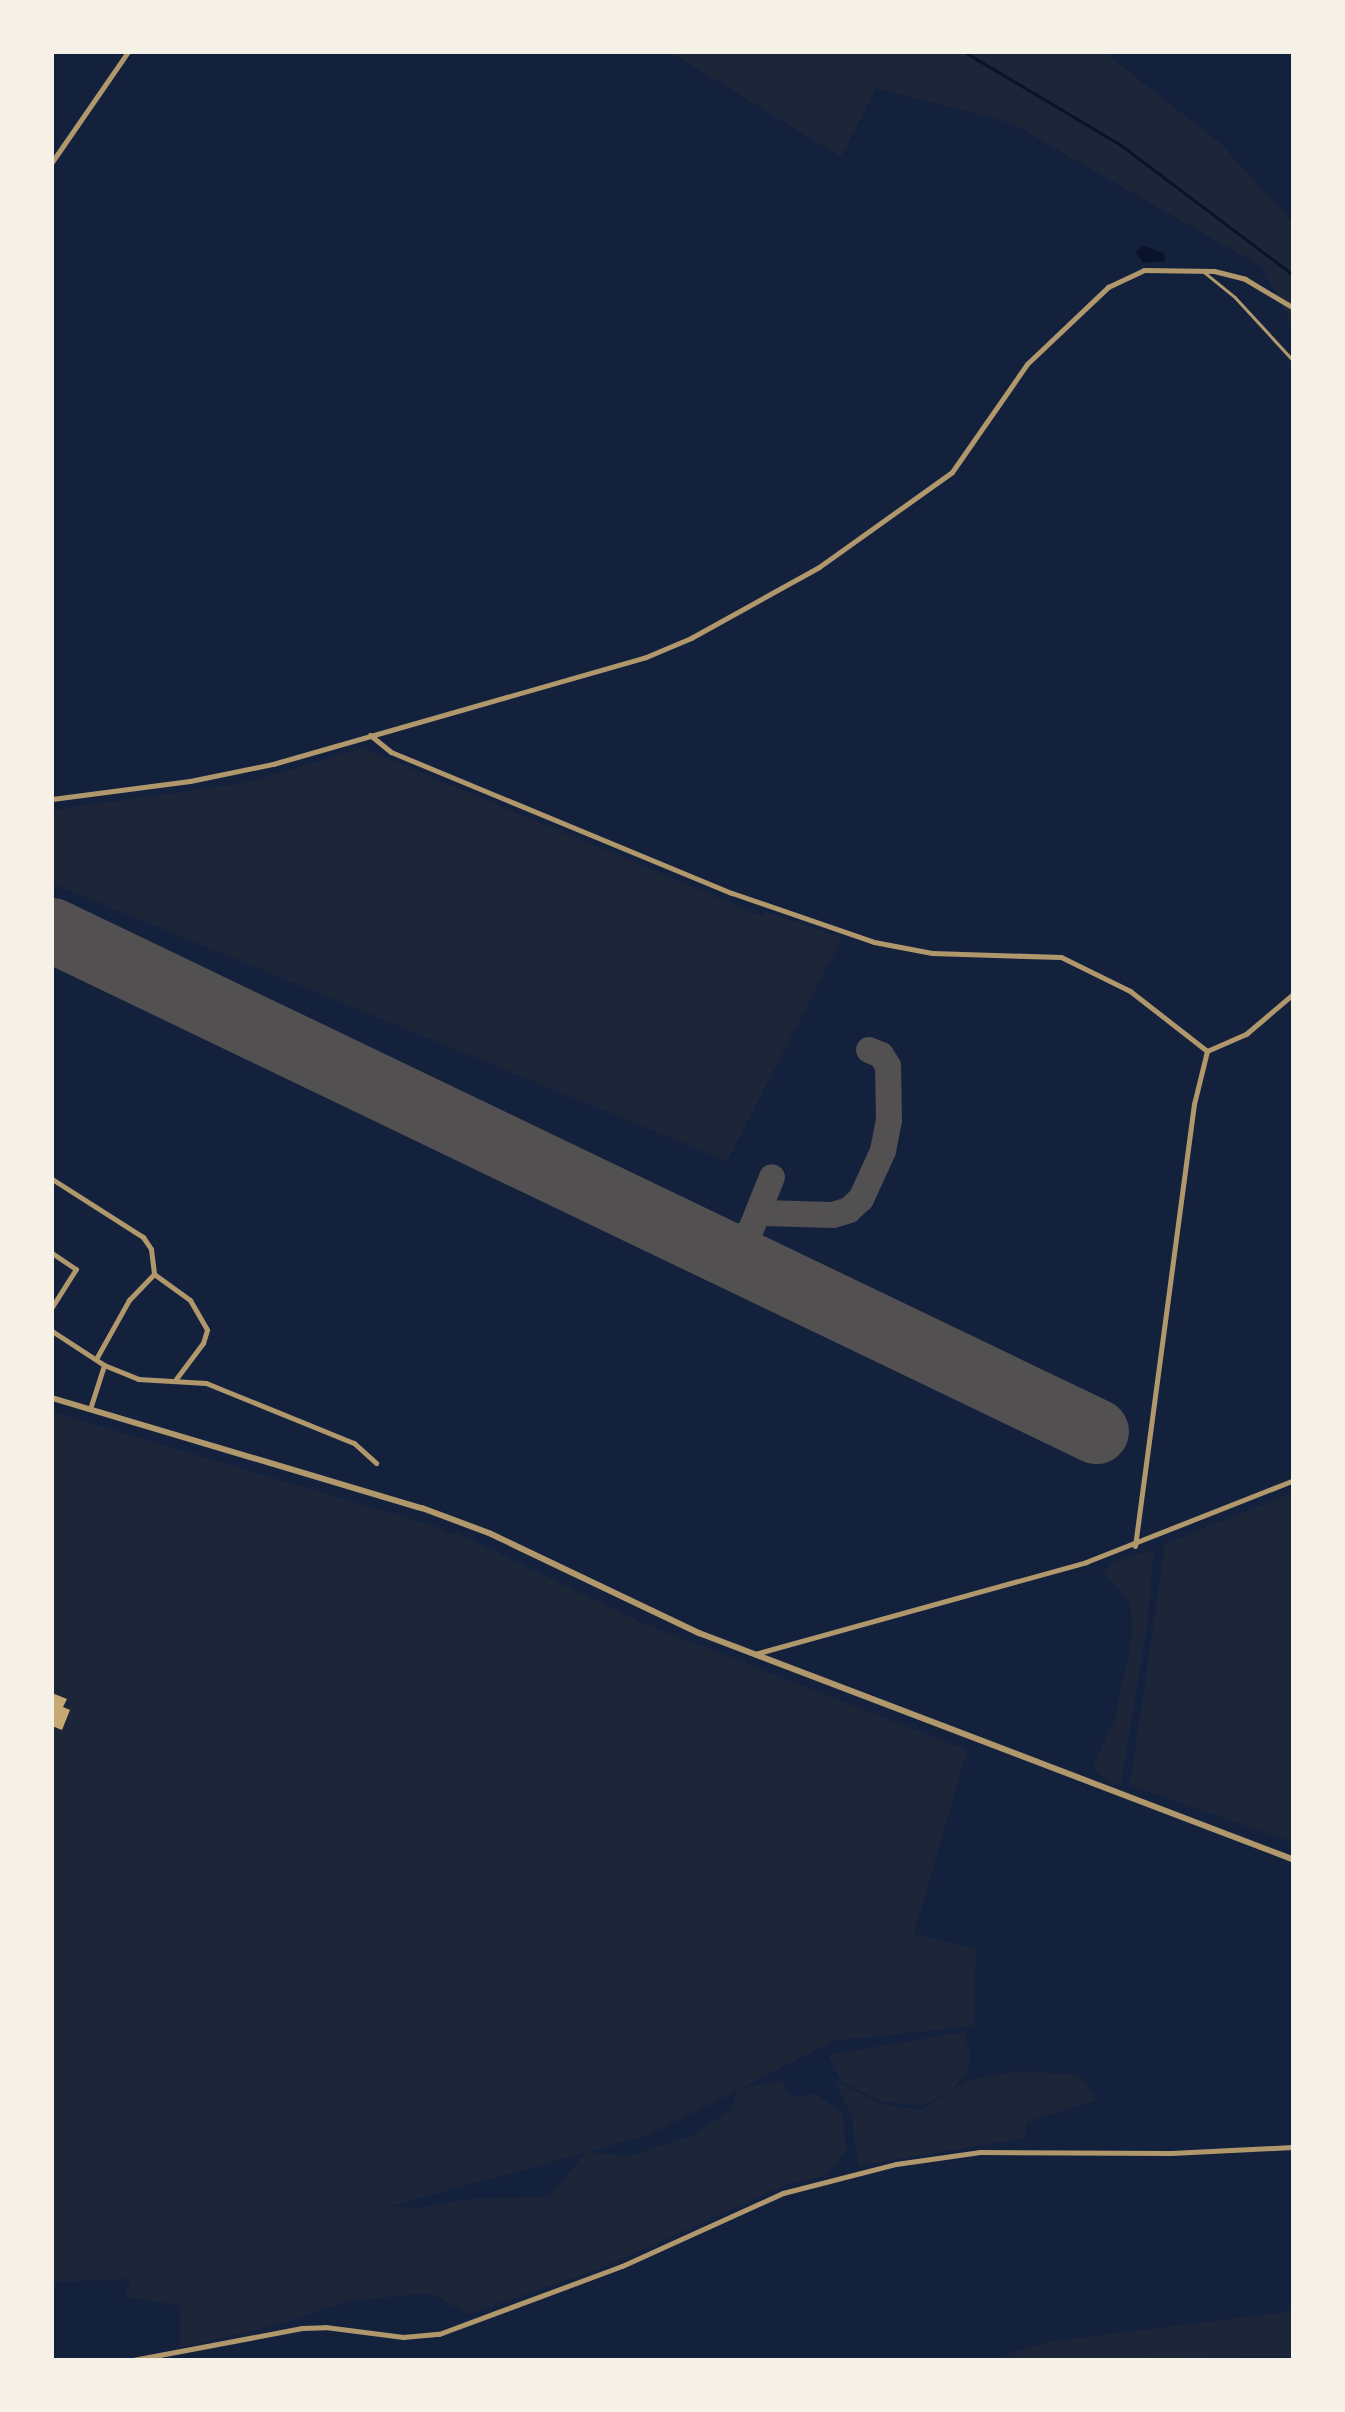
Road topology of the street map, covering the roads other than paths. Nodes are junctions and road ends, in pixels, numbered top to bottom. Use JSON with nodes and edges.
{"nodes":[{"id":1,"x":128,"y":52,"type":"edge"},
{"id":2,"x":52,"y":162,"type":"edge"},
{"id":3,"x":1204,"y":271,"type":"junction"},
{"id":4,"x":1293,"y":307,"type":"edge"},
{"id":5,"x":1293,"y":359,"type":"edge"},
{"id":6,"x":370,"y":735,"type":"junction"},
{"id":7,"x":52,"y":799,"type":"edge"},
{"id":8,"x":1293,"y":995,"type":"edge"},
{"id":9,"x":1207,"y":1051,"type":"junction"},
{"id":10,"x":52,"y":1179,"type":"edge"},
{"id":11,"x":52,"y":1253,"type":"edge"},
{"id":12,"x":154,"y":1274,"type":"junction"},
{"id":13,"x":52,"y":1307,"type":"edge"},
{"id":14,"x":52,"y":1331,"type":"edge"},
{"id":15,"x":96,"y":1359,"type":"junction"},
{"id":16,"x":104,"y":1365,"type":"junction"},
{"id":17,"x":176,"y":1379,"type":"junction"},
{"id":18,"x":52,"y":1398,"type":"edge"},
{"id":19,"x":90,"y":1409,"type":"junction"},
{"id":20,"x":376,"y":1463,"type":"dead end"},
{"id":21,"x":1293,"y":1482,"type":"edge"},
{"id":22,"x":1135,"y":1546,"type":"junction"},
{"id":23,"x":755,"y":1654,"type":"junction"},
{"id":24,"x":1293,"y":1859,"type":"edge"},
{"id":25,"x":1293,"y":2147,"type":"edge"},
{"id":26,"x":133,"y":2360,"type":"edge"}],
"edges":[{"from":1,"to":2,"type":"street"},
{"from":3,"to":4,"type":"street"},
{"from":3,"to":5,"type":"lane"},
{"from":3,"to":6,"type":"street"},
{"from":6,"to":7,"type":"street"},
{"from":6,"to":9,"type":"street"},
{"from":8,"to":9,"type":"street"},
{"from":9,"to":22,"type":"street"},
{"from":10,"to":12,"type":"street"},
{"from":11,"to":13,"type":"street"},
{"from":12,"to":15,"type":"street"},
{"from":12,"to":17,"type":"street"},
{"from":14,"to":15,"type":"street"},
{"from":15,"to":16,"type":"street"},
{"from":16,"to":17,"type":"street"},
{"from":16,"to":19,"type":"street"},
{"from":17,"to":20,"type":"street"},
{"from":18,"to":19,"type":"street"},
{"from":19,"to":23,"type":"street"},
{"from":21,"to":22,"type":"street"},
{"from":22,"to":23,"type":"street"},
{"from":23,"to":24,"type":"street"},
{"from":25,"to":26,"type":"street"}]}
